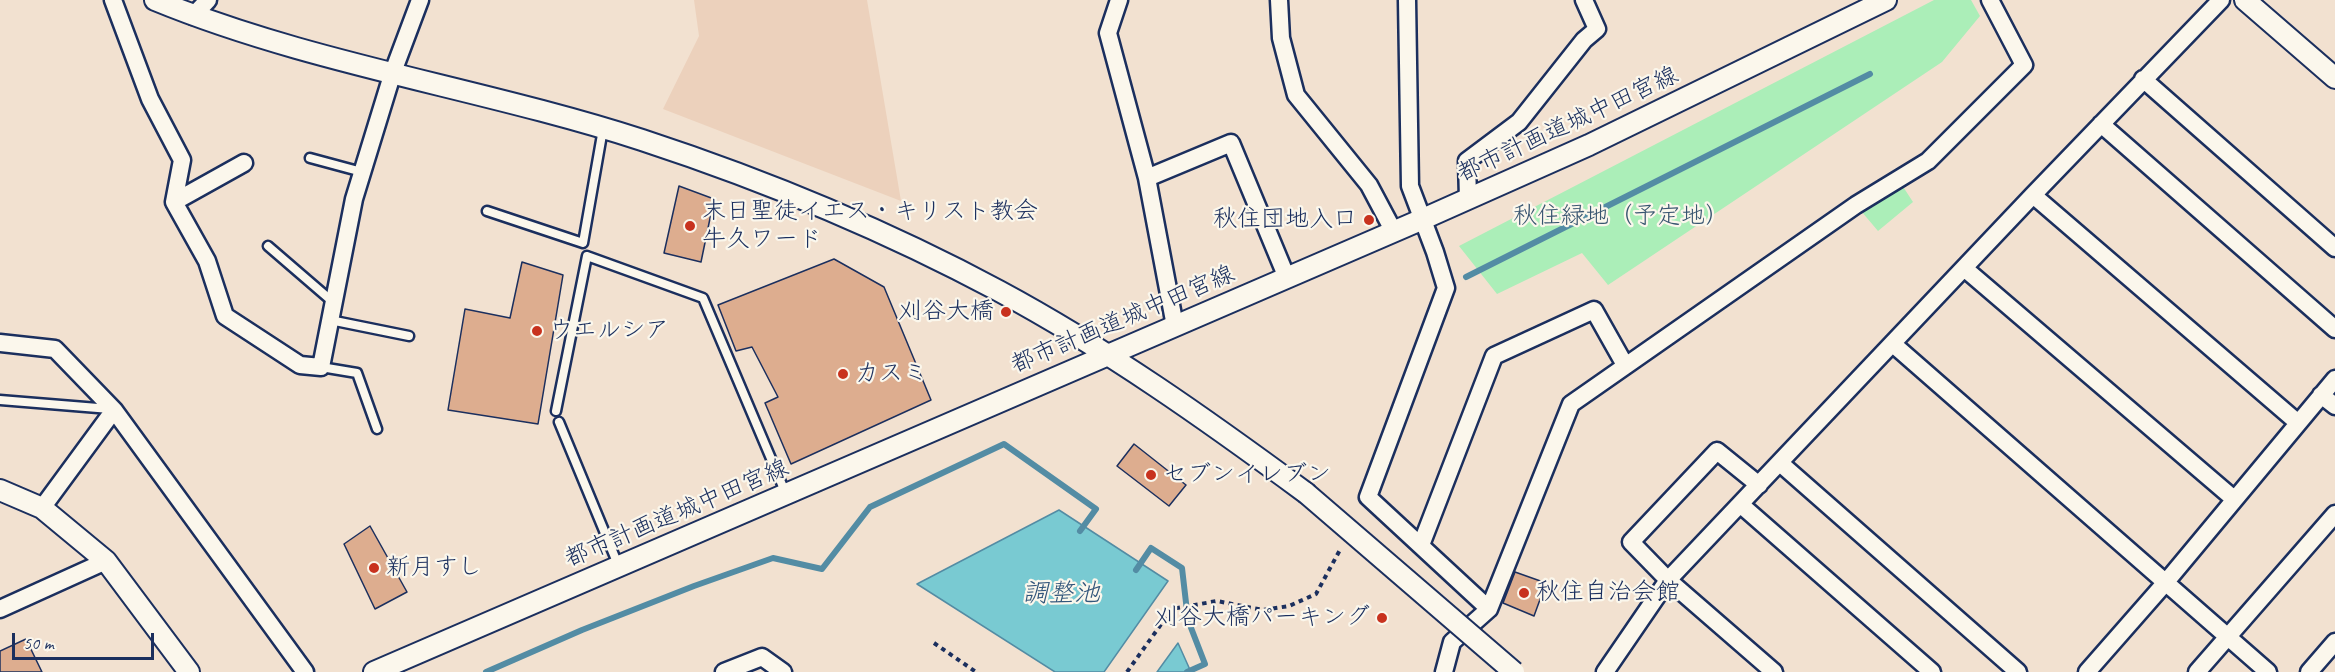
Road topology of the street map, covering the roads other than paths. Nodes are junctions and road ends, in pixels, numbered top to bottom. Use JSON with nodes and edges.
{"nodes":[{"id":1,"x":113,"y":0,"type":"edge"},
{"id":2,"x":154,"y":0,"type":"edge"},
{"id":3,"x":208,"y":0,"type":"edge"},
{"id":4,"x":420,"y":0,"type":"edge"},
{"id":5,"x":1119,"y":0,"type":"edge"},
{"id":6,"x":1279,"y":0,"type":"edge"},
{"id":7,"x":1407,"y":0,"type":"edge"},
{"id":8,"x":1584,"y":0,"type":"edge"},
{"id":9,"x":1886,"y":0,"type":"edge"},
{"id":10,"x":1990,"y":0,"type":"edge"},
{"id":11,"x":2221,"y":0,"type":"edge"},
{"id":12,"x":2245,"y":0,"type":"edge"},
{"id":13,"x":193,"y":16,"type":"junction"},
{"id":14,"x":393,"y":72,"type":"junction"},
{"id":15,"x":2335,"y":78,"type":"edge"},
{"id":16,"x":2144,"y":79,"type":"junction"},
{"id":17,"x":2101,"y":124,"type":"junction"},
{"id":18,"x":603,"y":129,"type":"junction"},
{"id":19,"x":310,"y":158,"type":"dead end"},
{"id":20,"x":244,"y":163,"type":"dead end"},
{"id":21,"x":362,"y":172,"type":"junction"},
{"id":22,"x":1147,"y":178,"type":"junction"},
{"id":23,"x":2033,"y":195,"type":"junction"},
{"id":24,"x":1468,"y":199,"type":"junction"},
{"id":25,"x":174,"y":202,"type":"junction"},
{"id":26,"x":487,"y":211,"type":"dead end"},
{"id":27,"x":1423,"y":219,"type":"junction"},
{"id":28,"x":1394,"y":232,"type":"junction"},
{"id":29,"x":268,"y":246,"type":"dead end"},
{"id":30,"x":2335,"y":249,"type":"edge"},
{"id":31,"x":1964,"y":268,"type":"junction"},
{"id":32,"x":1287,"y":278,"type":"junction"},
{"id":33,"x":334,"y":302,"type":"junction"},
{"id":34,"x":330,"y":320,"type":"junction"},
{"id":35,"x":1175,"y":326,"type":"junction"},
{"id":36,"x":2335,"y":330,"type":"edge"},
{"id":37,"x":409,"y":336,"type":"dead end"},
{"id":38,"x":0,"y":343,"type":"edge"},
{"id":39,"x":1893,"y":344,"type":"junction"},
{"id":40,"x":1108,"y":354,"type":"junction"},
{"id":41,"x":1625,"y":366,"type":"junction"},
{"id":42,"x":321,"y":367,"type":"junction"},
{"id":43,"x":2335,"y":379,"type":"edge"},
{"id":44,"x":2321,"y":394,"type":"junction"},
{"id":45,"x":0,"y":400,"type":"edge"},
{"id":46,"x":2335,"y":406,"type":"edge"},
{"id":47,"x":114,"y":410,"type":"junction"},
{"id":48,"x":556,"y":411,"type":"dead end"},
{"id":49,"x":559,"y":422,"type":"dead end"},
{"id":50,"x":2297,"y":422,"type":"junction"},
{"id":51,"x":377,"y":429,"type":"dead end"},
{"id":52,"x":1780,"y":463,"type":"junction"},
{"id":53,"x":1759,"y":484,"type":"junction"},
{"id":54,"x":0,"y":490,"type":"edge"},
{"id":55,"x":786,"y":495,"type":"junction"},
{"id":56,"x":2234,"y":499,"type":"junction"},
{"id":57,"x":1740,"y":504,"type":"junction"},
{"id":58,"x":42,"y":508,"type":"junction"},
{"id":59,"x":2335,"y":513,"type":"edge"},
{"id":60,"x":1421,"y":545,"type":"junction"},
{"id":61,"x":106,"y":561,"type":"junction"},
{"id":62,"x":619,"y":567,"type":"junction"},
{"id":63,"x":1668,"y":580,"type":"junction"},
{"id":64,"x":2166,"y":582,"type":"junction"},
{"id":65,"x":0,"y":609,"type":"edge"},
{"id":66,"x":1489,"y":609,"type":"junction"},
{"id":67,"x":2228,"y":636,"type":"junction"},
{"id":68,"x":2335,"y":642,"type":"edge"},
{"id":69,"x":1609,"y":666,"type":"edge"},
{"id":70,"x":189,"y":672,"type":"edge"},
{"id":71,"x":305,"y":672,"type":"edge"},
{"id":72,"x":374,"y":672,"type":"edge"},
{"id":73,"x":724,"y":672,"type":"edge"},
{"id":74,"x":783,"y":672,"type":"edge"},
{"id":75,"x":1444,"y":672,"type":"edge"},
{"id":76,"x":1514,"y":672,"type":"edge"},
{"id":77,"x":1626,"y":672,"type":"edge"},
{"id":78,"x":1774,"y":672,"type":"edge"},
{"id":79,"x":1932,"y":672,"type":"edge"},
{"id":80,"x":2018,"y":672,"type":"edge"},
{"id":81,"x":2087,"y":672,"type":"edge"},
{"id":82,"x":2197,"y":672,"type":"edge"},
{"id":83,"x":2268,"y":672,"type":"edge"},
{"id":84,"x":2309,"y":672,"type":"edge"}],
"edges":[{"from":1,"to":25,"type":"street"},
{"from":2,"to":13,"type":"street"},
{"from":3,"to":13,"type":"street"},
{"from":4,"to":14,"type":"street"},
{"from":5,"to":22,"type":"street"},
{"from":6,"to":28,"type":"street"},
{"from":7,"to":27,"type":"street"},
{"from":8,"to":24,"type":"street"},
{"from":9,"to":24,"type":"street","name":"都市計画道城中田宮線"},
{"from":10,"to":41,"type":"street"},
{"from":11,"to":16,"type":"street"},
{"from":12,"to":15,"type":"street"},
{"from":13,"to":14,"type":"street"},
{"from":14,"to":18,"type":"street"},
{"from":14,"to":21,"type":"street"},
{"from":16,"to":17,"type":"street"},
{"from":16,"to":30,"type":"street"},
{"from":17,"to":23,"type":"street"},
{"from":17,"to":36,"type":"street"},
{"from":18,"to":26,"type":"lane"},
{"from":18,"to":40,"type":"street"},
{"from":19,"to":21,"type":"lane"},
{"from":20,"to":25,"type":"street"},
{"from":21,"to":33,"type":"street"},
{"from":22,"to":32,"type":"street"},
{"from":22,"to":35,"type":"street"},
{"from":23,"to":31,"type":"street"},
{"from":23,"to":50,"type":"street"},
{"from":24,"to":27,"type":"street","name":"都市計画道城中田宮線"},
{"from":25,"to":42,"type":"street"},
{"from":27,"to":28,"type":"street","name":"都市計画道城中田宮線"},
{"from":27,"to":60,"type":"street"},
{"from":28,"to":32,"type":"street","name":"都市計画道城中田宮線"},
{"from":29,"to":33,"type":"lane"},
{"from":31,"to":39,"type":"street"},
{"from":31,"to":56,"type":"street"},
{"from":32,"to":35,"type":"street","name":"都市計画道城中田宮線"},
{"from":33,"to":34,"type":"street"},
{"from":34,"to":37,"type":"lane"},
{"from":34,"to":42,"type":"street"},
{"from":35,"to":40,"type":"street","name":"都市計画道城中田宮線"},
{"from":38,"to":47,"type":"street"},
{"from":39,"to":52,"type":"street"},
{"from":39,"to":64,"type":"street"},
{"from":40,"to":55,"type":"street","name":"都市計画道城中田宮線"},
{"from":40,"to":76,"type":"street","bridge":true},
{"from":41,"to":60,"type":"street"},
{"from":41,"to":66,"type":"street"},
{"from":42,"to":51,"type":"lane"},
{"from":43,"to":44,"type":"street"},
{"from":44,"to":46,"type":"street"},
{"from":44,"to":50,"type":"street"},
{"from":45,"to":47,"type":"lane"},
{"from":47,"to":58,"type":"street"},
{"from":47,"to":71,"type":"street"},
{"from":48,"to":55,"type":"lane"},
{"from":49,"to":62,"type":"lane"},
{"from":50,"to":56,"type":"street"},
{"from":52,"to":53,"type":"street"},
{"from":52,"to":80,"type":"street"},
{"from":53,"to":57,"type":"street"},
{"from":53,"to":63,"type":"street"},
{"from":54,"to":58,"type":"street"},
{"from":55,"to":62,"type":"street","name":"都市計画道城中田宮線"},
{"from":56,"to":64,"type":"street"},
{"from":57,"to":63,"type":"street"},
{"from":57,"to":79,"type":"street"},
{"from":58,"to":61,"type":"street"},
{"from":59,"to":67,"type":"street"},
{"from":60,"to":66,"type":"street"},
{"from":61,"to":65,"type":"street"},
{"from":61,"to":70,"type":"street"},
{"from":62,"to":72,"type":"street","name":"都市計画道城中田宮線"},
{"from":63,"to":69,"type":"street"},
{"from":63,"to":78,"type":"street"},
{"from":64,"to":67,"type":"street"},
{"from":64,"to":81,"type":"street"},
{"from":66,"to":75,"type":"street"},
{"from":67,"to":82,"type":"street"},
{"from":67,"to":83,"type":"street"},
{"from":68,"to":84,"type":"street"},
{"from":69,"to":77,"type":"street"},
{"from":73,"to":74,"type":"street"}]}
